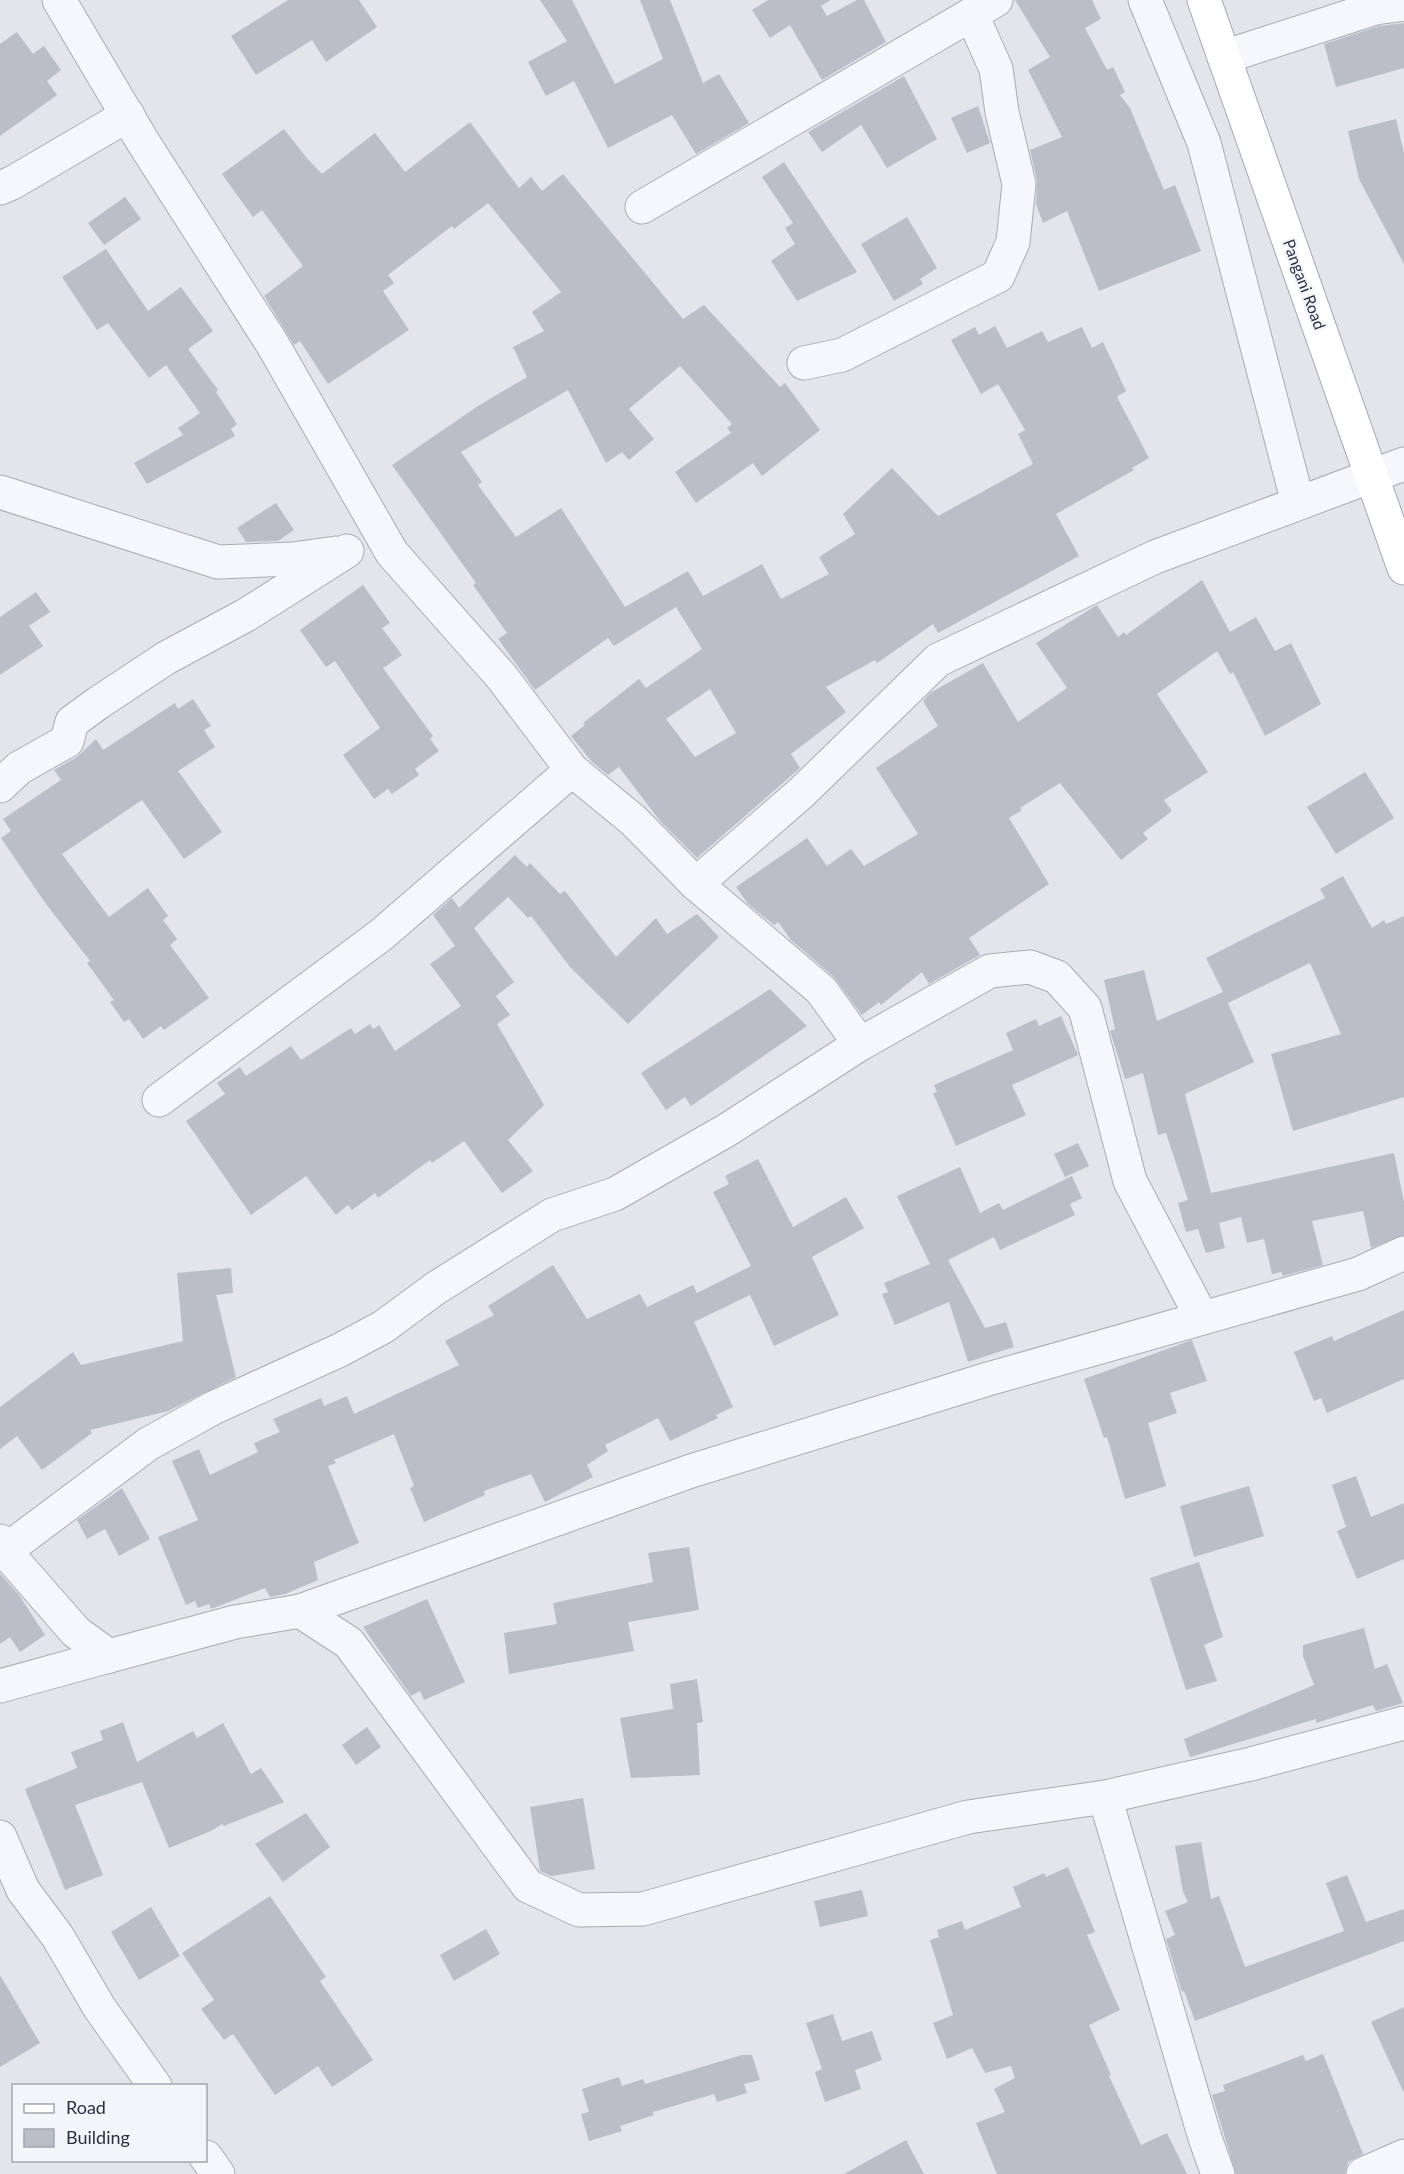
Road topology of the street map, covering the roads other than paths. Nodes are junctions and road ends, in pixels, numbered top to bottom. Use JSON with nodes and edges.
{"nodes":[{"id":1,"x":59,"y":0,"type":"edge"},
{"id":2,"x":1145,"y":0,"type":"edge"},
{"id":3,"x":1204,"y":0,"type":"edge"},
{"id":4,"x":1404,"y":4,"type":"edge"},
{"id":5,"x":984,"y":8,"type":"edge"},
{"id":6,"x":1224,"y":57,"type":"junction"},
{"id":7,"x":128,"y":115,"type":"junction"},
{"id":8,"x":4,"y":193,"type":"edge"},
{"id":9,"x":642,"y":207,"type":"dead end"},
{"id":10,"x":804,"y":363,"type":"dead end"},
{"id":11,"x":1404,"y":464,"type":"edge"},
{"id":12,"x":1373,"y":477,"type":"junction"},
{"id":13,"x":0,"y":492,"type":"edge"},
{"id":14,"x":1298,"y":503,"type":"junction"},
{"id":15,"x":348,"y":551,"type":"junction"},
{"id":16,"x":392,"y":553,"type":"junction"},
{"id":17,"x":1404,"y":568,"type":"edge"},
{"id":18,"x":572,"y":770,"type":"junction"},
{"id":19,"x":0,"y":786,"type":"edge"},
{"id":20,"x":696,"y":884,"type":"junction"},
{"id":21,"x":860,"y":1044,"type":"junction"},
{"id":22,"x":159,"y":1100,"type":"dead end"},
{"id":23,"x":1404,"y":1253,"type":"edge"},
{"id":24,"x":1202,"y":1318,"type":"junction"},
{"id":25,"x":3,"y":1546,"type":"edge"},
{"id":26,"x":300,"y":1611,"type":"junction"},
{"id":27,"x":110,"y":1656,"type":"junction"},
{"id":28,"x":0,"y":1686,"type":"edge"},
{"id":29,"x":1404,"y":1723,"type":"edge"},
{"id":30,"x":1105,"y":1797,"type":"junction"},
{"id":31,"x":0,"y":1837,"type":"edge"},
{"id":32,"x":154,"y":2084,"type":"edge"},
{"id":33,"x":1404,"y":2156,"type":"edge"},
{"id":34,"x":207,"y":2158,"type":"edge"},
{"id":35,"x":218,"y":2174,"type":"edge"},
{"id":36,"x":1218,"y":2174,"type":"edge"},
{"id":37,"x":1363,"y":2174,"type":"edge"}],
"edges":[{"from":1,"to":7,"type":"street"},
{"from":2,"to":14,"type":"street"},
{"from":3,"to":6,"type":"main road","name":"Pangani Road"},
{"from":4,"to":6,"type":"street"},
{"from":5,"to":9,"type":"street"},
{"from":5,"to":10,"type":"street"},
{"from":6,"to":12,"type":"main road","name":"Pangani Road"},
{"from":7,"to":8,"type":"street"},
{"from":7,"to":16,"type":"street"},
{"from":11,"to":12,"type":"street"},
{"from":12,"to":14,"type":"street"},
{"from":12,"to":17,"type":"main road","name":"Pangani Road"},
{"from":13,"to":15,"type":"street"},
{"from":14,"to":20,"type":"street"},
{"from":15,"to":16,"type":"street"},
{"from":15,"to":19,"type":"street"},
{"from":16,"to":18,"type":"street"},
{"from":18,"to":20,"type":"street"},
{"from":18,"to":22,"type":"street"},
{"from":20,"to":21,"type":"street"},
{"from":21,"to":24,"type":"street"},
{"from":21,"to":25,"type":"street"},
{"from":23,"to":24,"type":"street"},
{"from":24,"to":26,"type":"street"},
{"from":25,"to":27,"type":"street"},
{"from":26,"to":27,"type":"street"},
{"from":26,"to":30,"type":"street"},
{"from":27,"to":28,"type":"street"},
{"from":29,"to":30,"type":"street"},
{"from":30,"to":36,"type":"street"},
{"from":31,"to":32,"type":"street"},
{"from":33,"to":37,"type":"street"},
{"from":34,"to":35,"type":"street"}]}
